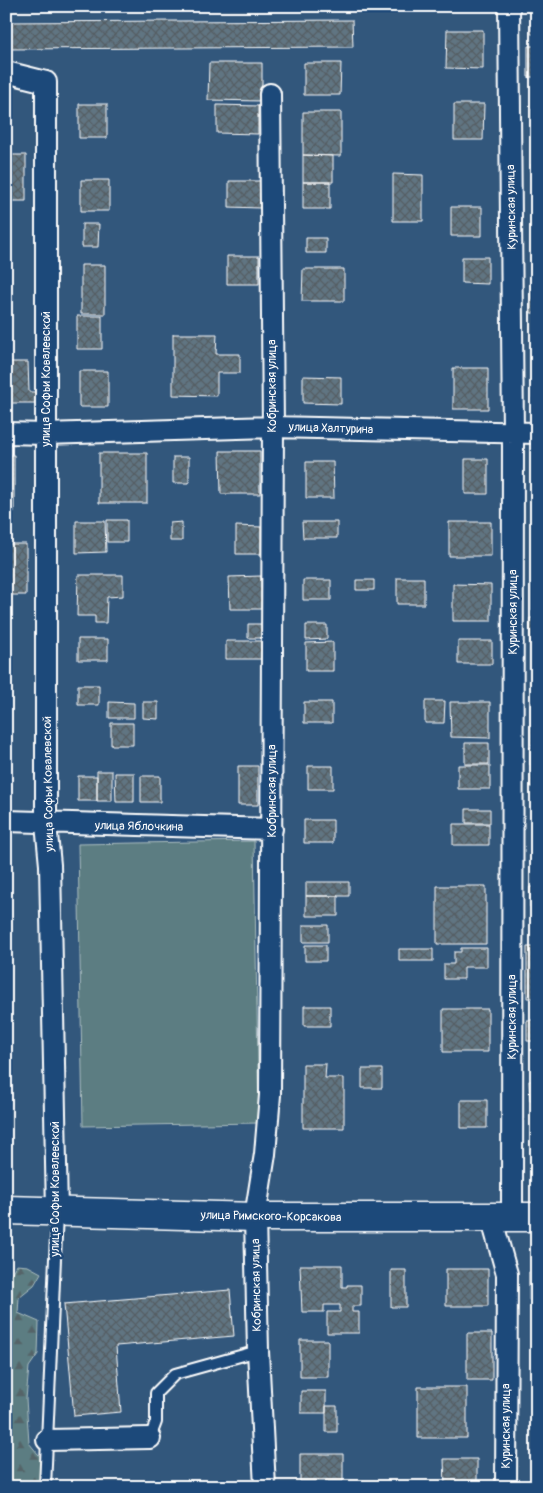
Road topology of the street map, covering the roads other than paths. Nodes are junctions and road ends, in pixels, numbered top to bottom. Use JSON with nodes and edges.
{"nodes":[{"id":1,"x":509,"y":6,"type":"edge"},
{"id":2,"x":6,"y":72,"type":"edge"},
{"id":3,"x":270,"y":94,"type":"dead end"},
{"id":4,"x":273,"y":427,"type":"junction"},
{"id":5,"x":6,"y":433,"type":"edge"},
{"id":6,"x":513,"y":433,"type":"junction"},
{"id":7,"x":537,"y":433,"type":"edge"},
{"id":8,"x":46,"y":434,"type":"junction"},
{"id":9,"x":6,"y":821,"type":"edge"},
{"id":10,"x":46,"y":824,"type":"junction"},
{"id":11,"x":272,"y":829,"type":"junction"},
{"id":12,"x":6,"y":1210,"type":"edge"},
{"id":13,"x":57,"y":1212,"type":"junction"},
{"id":14,"x":254,"y":1217,"type":"junction"},
{"id":15,"x":514,"y":1217,"type":"edge"},
{"id":16,"x":258,"y":1351,"type":"junction"},
{"id":17,"x":150,"y":1438,"type":"joint"},
{"id":18,"x":47,"y":1440,"type":"junction"},
{"id":19,"x":46,"y":1487,"type":"edge"},
{"id":20,"x":265,"y":1487,"type":"edge"},
{"id":21,"x":506,"y":1487,"type":"edge"}],
"edges":[{"from":1,"to":6,"type":"street","name":"Куринская улица"},
{"from":2,"to":8,"type":"street","name":"улица Софьи Ковалевской"},
{"from":3,"to":4,"type":"street","name":"Кобринская улица"},
{"from":4,"to":6,"type":"street","name":"улица Халтурина"},
{"from":4,"to":8,"type":"street","name":"улица Халтурина"},
{"from":4,"to":11,"type":"street","name":"Кобринская улица"},
{"from":5,"to":8,"type":"street","name":"улица Халтурина"},
{"from":6,"to":7,"type":"street","name":"улица Халтурина"},
{"from":6,"to":15,"type":"street","name":"Куринская улица"},
{"from":8,"to":10,"type":"street","name":"улица Софьи Ковалевской"},
{"from":9,"to":10,"type":"street","name":"улица Яблочкина"},
{"from":10,"to":11,"type":"street","name":"улица Яблочкина"},
{"from":10,"to":13,"type":"street","name":"улица Софьи Ковалевской"},
{"from":11,"to":14,"type":"street","name":"Кобринская улица"},
{"from":12,"to":13,"type":"main road","name":"улица Римского-Корсакова"},
{"from":13,"to":14,"type":"main road","name":"улица Римского-Корсакова"},
{"from":13,"to":18,"type":"lane","name":"улица Софьи Ковалевской"},
{"from":14,"to":15,"type":"main road","name":"улица Римского-Корсакова"},
{"from":14,"to":16,"type":"street","name":"Кобринская улица"},
{"from":15,"to":21,"type":"street","name":"Куринская улица"},
{"from":16,"to":17,"type":"lane"},
{"from":16,"to":20,"type":"street","name":"Кобринская улица"},
{"from":17,"to":18,"type":"street"},
{"from":18,"to":19,"type":"lane","name":"улица Софьи Ковалевской"}]}
